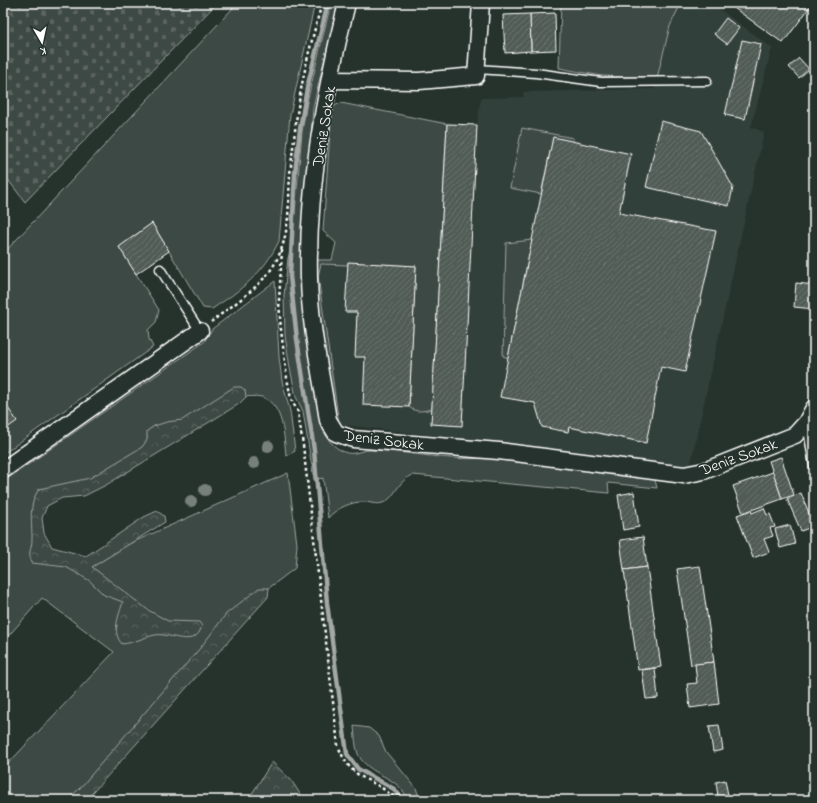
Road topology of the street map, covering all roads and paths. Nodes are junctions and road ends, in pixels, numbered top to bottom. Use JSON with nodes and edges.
{"nodes":[{"id":1,"x":322,"y":3,"type":"edge"},
{"id":2,"x":347,"y":3,"type":"edge"},
{"id":3,"x":481,"y":3,"type":"edge"},
{"id":4,"x":477,"y":68,"type":"junction"},
{"id":5,"x":330,"y":80,"type":"junction"},
{"id":6,"x":707,"y":82,"type":"dead end"},
{"id":7,"x":282,"y":250,"type":"junction"},
{"id":8,"x":160,"y":269,"type":"dead end"},
{"id":9,"x":200,"y":331,"type":"junction"},
{"id":10,"x":814,"y":408,"type":"edge"},
{"id":11,"x":806,"y":423,"type":"junction"},
{"id":12,"x":814,"y":466,"type":"edge"},
{"id":13,"x":3,"y":470,"type":"edge"},
{"id":14,"x":396,"y":800,"type":"edge"}],
"edges":[{"from":1,"to":7,"type":"path"},
{"from":2,"to":5,"type":"street","name":"Deniz Sokak"},
{"from":3,"to":4,"type":"street"},
{"from":4,"to":5,"type":"street"},
{"from":4,"to":6,"type":"lane"},
{"from":5,"to":11,"type":"street","name":"Deniz Sokak"},
{"from":7,"to":9,"type":"path"},
{"from":7,"to":14,"type":"path"},
{"from":8,"to":9,"type":"lane"},
{"from":9,"to":13,"type":"street"},
{"from":10,"to":11,"type":"street","name":"Deniz Sokak"},
{"from":11,"to":12,"type":"lane"}]}
